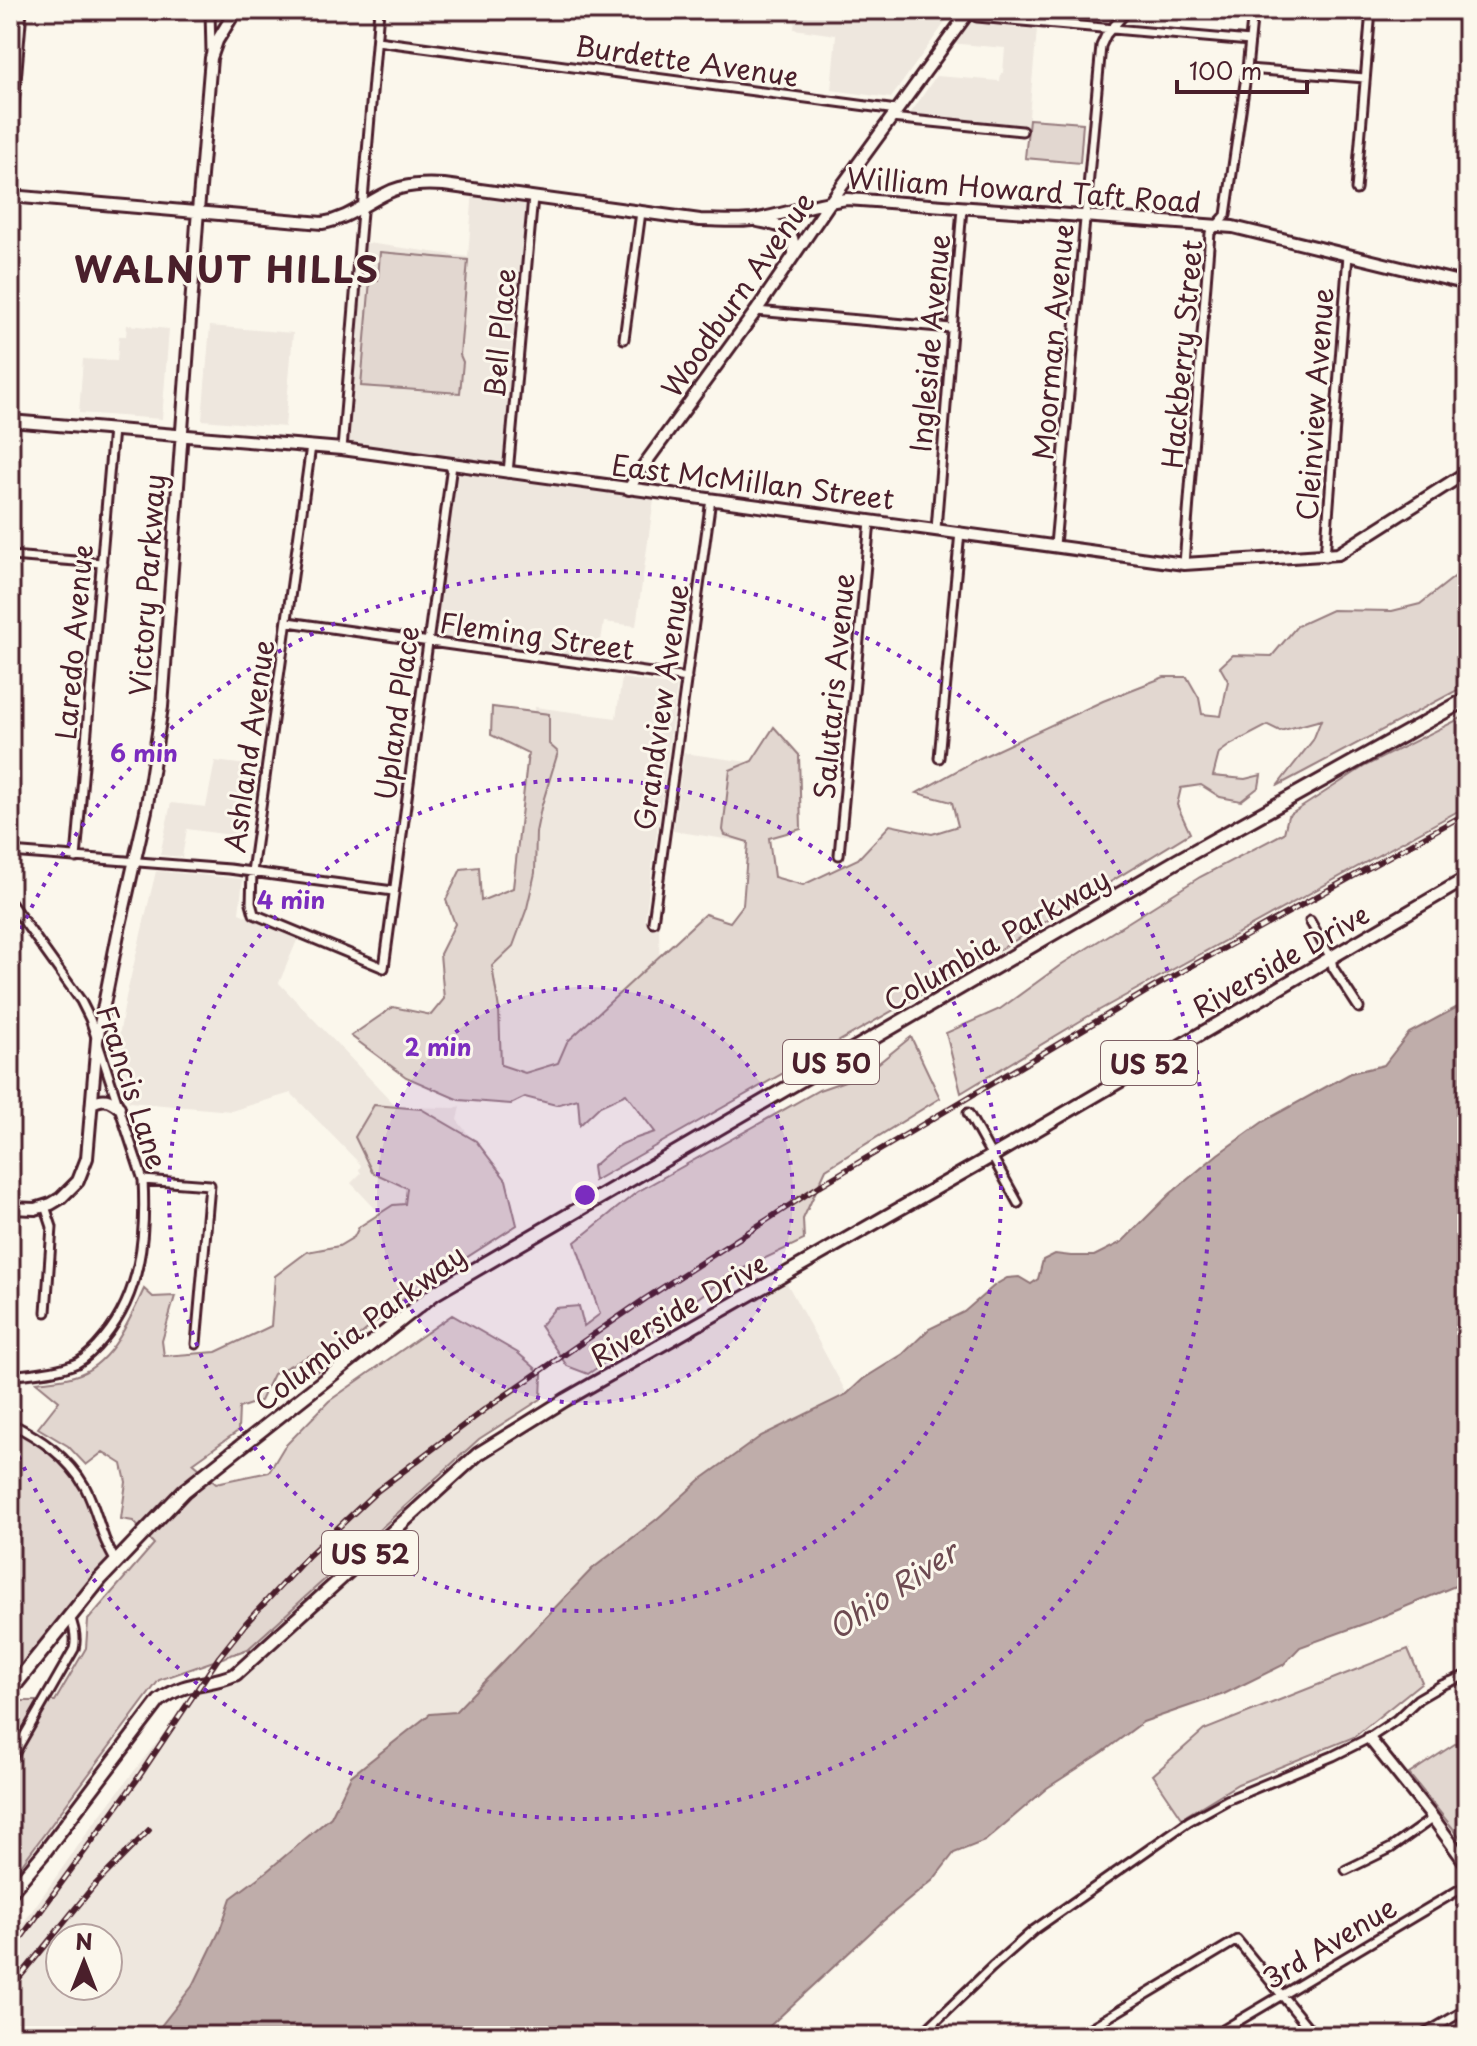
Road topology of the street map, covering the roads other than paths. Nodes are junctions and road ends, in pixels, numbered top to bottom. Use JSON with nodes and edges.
{"nodes":[{"id":1,"x":22,"y":10,"type":"edge"},
{"id":2,"x":210,"y":10,"type":"edge"},
{"id":3,"x":236,"y":10,"type":"edge"},
{"id":4,"x":379,"y":10,"type":"edge"},
{"id":5,"x":1128,"y":10,"type":"edge"},
{"id":6,"x":1253,"y":10,"type":"edge"},
{"id":7,"x":1371,"y":10,"type":"edge"},
{"id":8,"x":969,"y":11,"type":"edge"},
{"id":9,"x":1112,"y":28,"type":"junction"},
{"id":10,"x":377,"y":41,"type":"junction"},
{"id":11,"x":1250,"y":41,"type":"junction"},
{"id":12,"x":211,"y":58,"type":"junction"},
{"id":13,"x":1247,"y":69,"type":"junction"},
{"id":14,"x":1365,"y":78,"type":"junction"},
{"id":15,"x":894,"y":114,"type":"junction"},
{"id":16,"x":1022,"y":131,"type":"dead end"},
{"id":17,"x":10,"y":153,"type":"edge"},
{"id":18,"x":1356,"y":190,"type":"dead end"},
{"id":19,"x":10,"y":196,"type":"edge"},
{"id":20,"x":533,"y":197,"type":"junction"},
{"id":21,"x":831,"y":201,"type":"junction"},
{"id":22,"x":363,"y":208,"type":"junction"},
{"id":23,"x":962,"y":208,"type":"junction"},
{"id":24,"x":641,"y":212,"type":"junction"},
{"id":25,"x":198,"y":213,"type":"junction"},
{"id":26,"x":1085,"y":216,"type":"junction"},
{"id":27,"x":752,"y":220,"type":"junction"},
{"id":28,"x":1218,"y":225,"type":"junction"},
{"id":29,"x":794,"y":255,"type":"junction"},
{"id":30,"x":1348,"y":255,"type":"junction"},
{"id":31,"x":1467,"y":284,"type":"edge"},
{"id":32,"x":756,"y":311,"type":"junction"},
{"id":33,"x":951,"y":328,"type":"junction"},
{"id":34,"x":624,"y":339,"type":"dead end"},
{"id":35,"x":10,"y":421,"type":"edge"},
{"id":36,"x":113,"y":429,"type":"junction"},
{"id":37,"x":181,"y":435,"type":"junction"},
{"id":38,"x":311,"y":446,"type":"junction"},
{"id":39,"x":342,"y":449,"type":"junction"},
{"id":40,"x":452,"y":465,"type":"junction"},
{"id":41,"x":1467,"y":472,"type":"edge"},
{"id":42,"x":508,"y":473,"type":"junction"},
{"id":43,"x":629,"y":489,"type":"junction"},
{"id":44,"x":711,"y":499,"type":"junction"},
{"id":45,"x":870,"y":521,"type":"junction"},
{"id":46,"x":936,"y":529,"type":"junction"},
{"id":47,"x":960,"y":532,"type":"junction"},
{"id":48,"x":1055,"y":545,"type":"junction"},
{"id":49,"x":10,"y":556,"type":"edge"},
{"id":50,"x":1325,"y":557,"type":"junction"},
{"id":51,"x":102,"y":563,"type":"junction"},
{"id":52,"x":1184,"y":564,"type":"junction"},
{"id":53,"x":288,"y":622,"type":"junction"},
{"id":54,"x":427,"y":643,"type":"junction"},
{"id":55,"x":687,"y":678,"type":"junction"},
{"id":56,"x":1467,"y":699,"type":"edge"},
{"id":57,"x":939,"y":758,"type":"dead end"},
{"id":58,"x":10,"y":852,"type":"edge"},
{"id":59,"x":839,"y":855,"type":"dead end"},
{"id":60,"x":76,"y":858,"type":"junction"},
{"id":61,"x":135,"y":862,"type":"junction"},
{"id":62,"x":252,"y":872,"type":"junction"},
{"id":63,"x":1467,"y":878,"type":"edge"},
{"id":64,"x":393,"y":891,"type":"junction"},
{"id":65,"x":10,"y":902,"type":"edge"},
{"id":66,"x":1310,"y":921,"type":"dead end"},
{"id":67,"x":653,"y":922,"type":"dead end"},
{"id":68,"x":1331,"y":958,"type":"junction"},
{"id":69,"x":384,"y":968,"type":"joint"},
{"id":70,"x":1359,"y":1008,"type":"dead end"},
{"id":71,"x":97,"y":1040,"type":"junction"},
{"id":72,"x":92,"y":1103,"type":"junction"},
{"id":73,"x":119,"y":1107,"type":"junction"},
{"id":74,"x":968,"y":1113,"type":"dead end"},
{"id":75,"x":992,"y":1156,"type":"junction"},
{"id":76,"x":143,"y":1180,"type":"junction"},
{"id":77,"x":1018,"y":1203,"type":"dead end"},
{"id":78,"x":45,"y":1206,"type":"junction"},
{"id":79,"x":10,"y":1208,"type":"edge"},
{"id":80,"x":46,"y":1312,"type":"dead end"},
{"id":81,"x":196,"y":1344,"type":"dead end"},
{"id":82,"x":10,"y":1376,"type":"edge"},
{"id":83,"x":10,"y":1423,"type":"edge"},
{"id":84,"x":116,"y":1562,"type":"junction"},
{"id":85,"x":70,"y":1617,"type":"junction"},
{"id":86,"x":1467,"y":1675,"type":"edge"},
{"id":87,"x":10,"y":1691,"type":"edge"},
{"id":88,"x":1369,"y":1738,"type":"junction"},
{"id":89,"x":10,"y":1761,"type":"edge"},
{"id":90,"x":1433,"y":1818,"type":"junction"},
{"id":91,"x":1467,"y":1865,"type":"edge"},
{"id":92,"x":1346,"y":1870,"type":"dead end"},
{"id":93,"x":1467,"y":1885,"type":"edge"},
{"id":94,"x":10,"y":1893,"type":"edge"},
{"id":95,"x":1282,"y":1995,"type":"junction"},
{"id":96,"x":1467,"y":2009,"type":"edge"},
{"id":97,"x":920,"y":2036,"type":"edge"},
{"id":98,"x":1077,"y":2036,"type":"edge"},
{"id":99,"x":1213,"y":2036,"type":"edge"},
{"id":100,"x":1315,"y":2036,"type":"edge"},
{"id":101,"x":1421,"y":2036,"type":"edge"}],
"edges":[{"from":1,"to":17,"type":"street"},
{"from":2,"to":12,"type":"street"},
{"from":3,"to":12,"type":"street","name":"Victory Parkway"},
{"from":4,"to":10,"type":"street"},
{"from":5,"to":9,"type":"street","name":"Moorman Avenue"},
{"from":6,"to":11,"type":"street","name":"Hackberry Street"},
{"from":7,"to":14,"type":"street"},
{"from":8,"to":9,"type":"street"},
{"from":8,"to":15,"type":"street","name":"Woodburn Avenue"},
{"from":9,"to":11,"type":"street"},
{"from":9,"to":26,"type":"street","name":"Moorman Avenue"},
{"from":10,"to":15,"type":"street","name":"Burdette Avenue"},
{"from":10,"to":22,"type":"street"},
{"from":11,"to":13,"type":"street","name":"Hackberry Street"},
{"from":12,"to":25,"type":"street","name":"Victory Parkway"},
{"from":13,"to":14,"type":"street"},
{"from":13,"to":28,"type":"street","name":"Hackberry Street"},
{"from":14,"to":18,"type":"street"},
{"from":15,"to":16,"type":"street","name":"Burdette Avenue"},
{"from":15,"to":21,"type":"street","name":"Woodburn Avenue"},
{"from":19,"to":25,"type":"street","name":"William Howard Taft Road"},
{"from":20,"to":22,"type":"street","name":"William Howard Taft Road"},
{"from":20,"to":24,"type":"street","name":"William Howard Taft Road"},
{"from":20,"to":42,"type":"street","name":"Bell Place"},
{"from":21,"to":23,"type":"street","name":"William Howard Taft Road"},
{"from":21,"to":27,"type":"street","name":"William Howard Taft Road"},
{"from":21,"to":29,"type":"street","name":"Woodburn Avenue"},
{"from":22,"to":25,"type":"street","name":"William Howard Taft Road"},
{"from":22,"to":39,"type":"street"},
{"from":23,"to":26,"type":"street","name":"William Howard Taft Road"},
{"from":23,"to":33,"type":"street","name":"Ingleside Avenue"},
{"from":24,"to":27,"type":"street","name":"William Howard Taft Road"},
{"from":24,"to":34,"type":"street"},
{"from":25,"to":37,"type":"street","name":"Victory Parkway"},
{"from":26,"to":28,"type":"street","name":"William Howard Taft Road"},
{"from":26,"to":48,"type":"street","name":"Moorman Avenue"},
{"from":27,"to":29,"type":"street"},
{"from":28,"to":30,"type":"street","name":"William Howard Taft Road"},
{"from":28,"to":52,"type":"street","name":"Hackberry Street"},
{"from":29,"to":32,"type":"street","name":"Woodburn Avenue"},
{"from":30,"to":31,"type":"street","name":"William Howard Taft Road"},
{"from":30,"to":50,"type":"street","name":"Cleinview Avenue"},
{"from":32,"to":33,"type":"street"},
{"from":32,"to":43,"type":"street","name":"Woodburn Avenue"},
{"from":33,"to":46,"type":"street","name":"Ingleside Avenue"},
{"from":35,"to":36,"type":"street","name":"East McMillan Street"},
{"from":36,"to":37,"type":"street","name":"East McMillan Street"},
{"from":36,"to":51,"type":"street","name":"Laredo Avenue"},
{"from":37,"to":38,"type":"street","name":"East McMillan Street"},
{"from":37,"to":61,"type":"street","name":"Victory Parkway"},
{"from":38,"to":39,"type":"street","name":"East McMillan Street"},
{"from":38,"to":53,"type":"street","name":"Ashland Avenue"},
{"from":39,"to":40,"type":"street","name":"East McMillan Street"},
{"from":40,"to":42,"type":"street","name":"East McMillan Street"},
{"from":40,"to":54,"type":"street","name":"Upland Place"},
{"from":41,"to":50,"type":"street","name":"East McMillan Street"},
{"from":42,"to":43,"type":"street","name":"East McMillan Street"},
{"from":43,"to":44,"type":"street","name":"East McMillan Street"},
{"from":44,"to":45,"type":"street","name":"East McMillan Street"},
{"from":44,"to":55,"type":"street","name":"Grandview Avenue"},
{"from":45,"to":46,"type":"street","name":"East McMillan Street"},
{"from":45,"to":59,"type":"street","name":"Salutaris Avenue"},
{"from":46,"to":47,"type":"street","name":"East McMillan Street"},
{"from":47,"to":48,"type":"street","name":"East McMillan Street"},
{"from":47,"to":57,"type":"street"},
{"from":48,"to":52,"type":"street","name":"East McMillan Street"},
{"from":49,"to":51,"type":"street"},
{"from":50,"to":52,"type":"street","name":"East McMillan Street"},
{"from":51,"to":60,"type":"street","name":"Laredo Avenue"},
{"from":53,"to":54,"type":"street","name":"Fleming Street"},
{"from":53,"to":62,"type":"street","name":"Ashland Avenue"},
{"from":54,"to":55,"type":"street","name":"Fleming Street"},
{"from":54,"to":64,"type":"street","name":"Upland Place"},
{"from":55,"to":67,"type":"street","name":"Grandview Avenue"},
{"from":56,"to":84,"type":"highway","name":"Columbia Parkway","number":"US 50"},
{"from":58,"to":60,"type":"street"},
{"from":60,"to":61,"type":"street"},
{"from":61,"to":62,"type":"street"},
{"from":61,"to":71,"type":"street","name":"Victory Parkway"},
{"from":62,"to":64,"type":"street"},
{"from":62,"to":69,"type":"street","name":"Ashland Avenue"},
{"from":63,"to":68,"type":"main road","name":"Riverside Drive","number":"US 52"},
{"from":64,"to":69,"type":"street","name":"Upland Place"},
{"from":65,"to":71,"type":"street","name":"Francis Lane"},
{"from":66,"to":68,"type":"street"},
{"from":68,"to":70,"type":"street"},
{"from":68,"to":75,"type":"main road","name":"Riverside Drive","number":"US 52"},
{"from":71,"to":72,"type":"street","name":"Victory Parkway"},
{"from":71,"to":73,"type":"street","name":"Francis Lane"},
{"from":72,"to":73,"type":"street"},
{"from":72,"to":78,"type":"street","name":"Victory Parkway"},
{"from":73,"to":76,"type":"street","name":"Francis Lane"},
{"from":74,"to":75,"type":"street"},
{"from":75,"to":77,"type":"street"},
{"from":75,"to":94,"type":"main road","name":"Riverside Drive","number":"US 52"},
{"from":76,"to":81,"type":"street"},
{"from":76,"to":82,"type":"street","name":"Francis Lane"},
{"from":78,"to":79,"type":"street"},
{"from":78,"to":80,"type":"street"},
{"from":83,"to":84,"type":"street"},
{"from":84,"to":85,"type":"highway","name":"Columbia Parkway","number":"US 50"},
{"from":85,"to":87,"type":"highway","name":"Columbia Parkway","number":"US 50"},
{"from":85,"to":89,"type":"street"},
{"from":86,"to":88,"type":"street"},
{"from":88,"to":90,"type":"street"},
{"from":88,"to":97,"type":"street"},
{"from":90,"to":91,"type":"street"},
{"from":90,"to":92,"type":"street"},
{"from":93,"to":95,"type":"street","name":"3rd Avenue"},
{"from":95,"to":98,"type":"street"},
{"from":95,"to":99,"type":"street","name":"3rd Avenue"},
{"from":95,"to":100,"type":"street"},
{"from":96,"to":101,"type":"street"}]}
